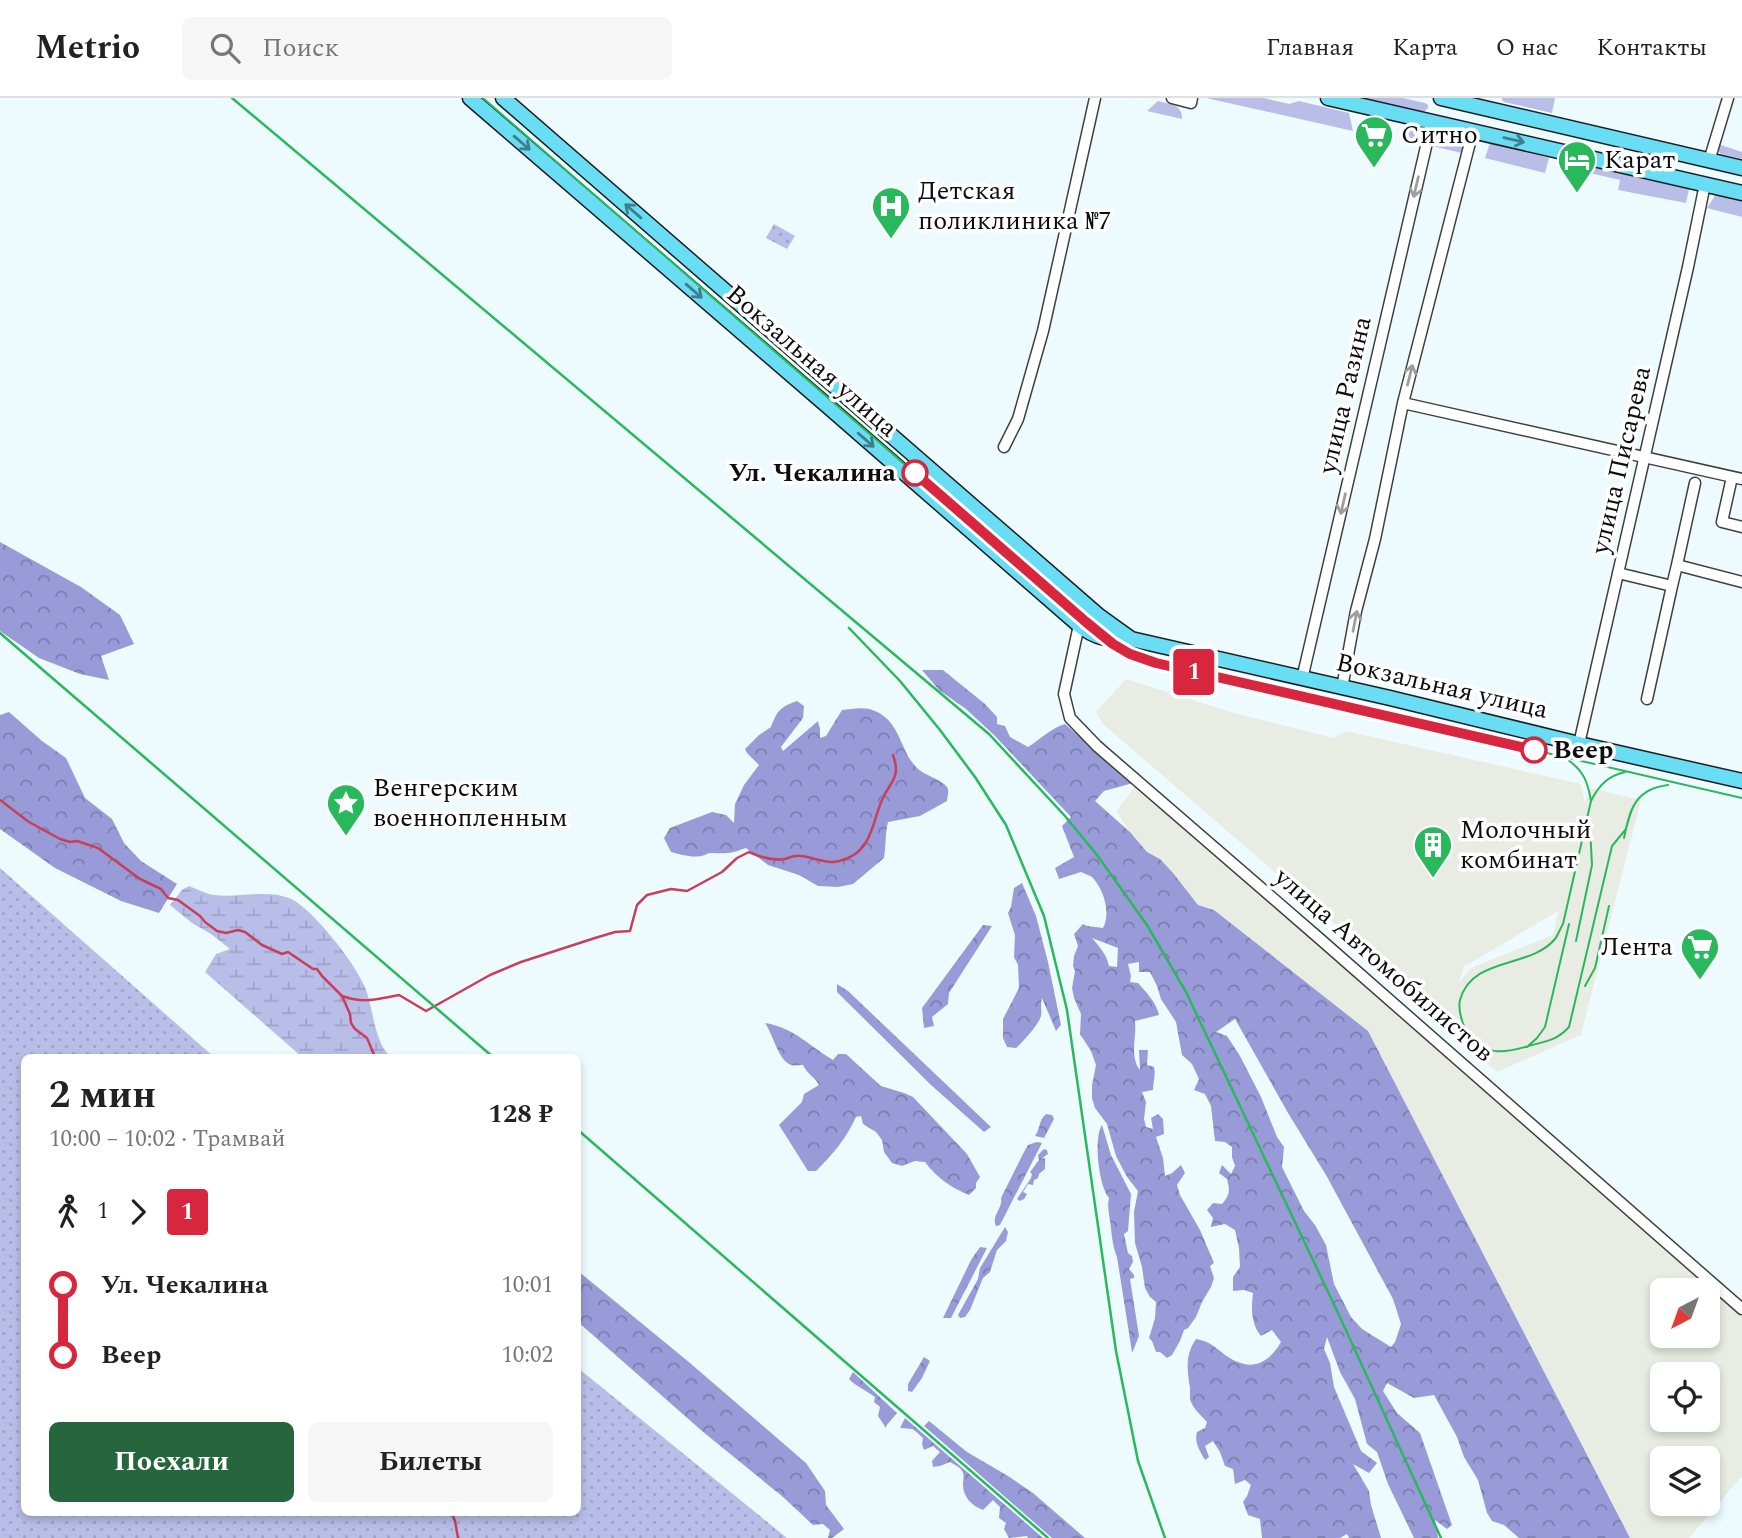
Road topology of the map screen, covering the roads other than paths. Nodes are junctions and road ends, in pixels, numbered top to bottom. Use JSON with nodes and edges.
{"nodes":[{"id":1,"x":470,"y":98,"type":"edge"},
{"id":2,"x":503,"y":98,"type":"edge"},
{"id":3,"x":1095,"y":98,"type":"edge"},
{"id":4,"x":1172,"y":98,"type":"edge"},
{"id":5,"x":1192,"y":98,"type":"edge"},
{"id":6,"x":1328,"y":98,"type":"edge"},
{"id":7,"x":1439,"y":98,"type":"edge"},
{"id":8,"x":1728,"y":98,"type":"edge"},
{"id":9,"x":1482,"y":103,"type":"edge"},
{"id":10,"x":1432,"y":121,"type":"junction"},
{"id":11,"x":1473,"y":131,"type":"junction"},
{"id":12,"x":1709,"y":160,"type":"junction"},
{"id":13,"x":1742,"y":168,"type":"edge"},
{"id":14,"x":1705,"y":184,"type":"junction"},
{"id":15,"x":1742,"y":193,"type":"edge"},
{"id":16,"x":1403,"y":403,"type":"junction"},
{"id":17,"x":1004,"y":447,"type":"dead end"},
{"id":18,"x":1644,"y":457,"type":"junction"},
{"id":19,"x":1737,"y":478,"type":"edge"},
{"id":20,"x":1695,"y":483,"type":"dead end"},
{"id":21,"x":1742,"y":527,"type":"edge"},
{"id":22,"x":1677,"y":565,"type":"junction"},
{"id":23,"x":1618,"y":573,"type":"junction"},
{"id":24,"x":1742,"y":582,"type":"edge"},
{"id":25,"x":1672,"y":586,"type":"junction"},
{"id":26,"x":1079,"y":625,"type":"junction"},
{"id":27,"x":1130,"y":639,"type":"junction"},
{"id":28,"x":1302,"y":679,"type":"junction"},
{"id":29,"x":1342,"y":688,"type":"junction"},
{"id":30,"x":1647,"y":699,"type":"dead end"},
{"id":31,"x":1579,"y":744,"type":"junction"},
{"id":32,"x":1742,"y":781,"type":"edge"},
{"id":33,"x":1742,"y":1309,"type":"edge"}],
"edges":[{"from":1,"to":26,"type":"main road","name":"Вокзальная улица","one_way":true},
{"from":27,"to":2,"type":"main road","name":"Вокзальная улица","one_way":true},
{"from":3,"to":17,"type":"street"},
{"from":4,"to":5,"type":"street"},
{"from":6,"to":10,"type":"main road"},
{"from":7,"to":9,"type":"main road"},
{"from":7,"to":10,"type":"main road"},
{"from":8,"to":12,"type":"street"},
{"from":9,"to":11,"type":"main road"},
{"from":9,"to":12,"type":"main road"},
{"from":10,"to":11,"type":"main road"},
{"from":10,"to":28,"type":"street","name":"улица Разина","one_way":true},
{"from":11,"to":14,"type":"main road","one_way":true},
{"from":16,"to":11,"type":"street","one_way":true},
{"from":12,"to":13,"type":"main road"},
{"from":14,"to":15,"type":"main road"},
{"from":14,"to":18,"type":"street","name":"улица Писарева"},
{"from":16,"to":18,"type":"street"},
{"from":29,"to":16,"type":"street","one_way":true},
{"from":18,"to":19,"type":"street"},
{"from":18,"to":23,"type":"street","name":"улица Писарева"},
{"from":19,"to":21,"type":"street"},
{"from":20,"to":22,"type":"street"},
{"from":22,"to":24,"type":"street"},
{"from":22,"to":25,"type":"street"},
{"from":23,"to":25,"type":"street"},
{"from":23,"to":31,"type":"street","name":"улица Писарева"},
{"from":25,"to":30,"type":"street"},
{"from":26,"to":27,"type":"main road","name":"Вокзальная улица"},
{"from":26,"to":33,"type":"street","name":"улица Автомобилистов"},
{"from":27,"to":28,"type":"main road","name":"Вокзальная улица"},
{"from":28,"to":29,"type":"main road","name":"Вокзальная улица"},
{"from":29,"to":31,"type":"main road","name":"Вокзальная улица"},
{"from":31,"to":32,"type":"main road","name":"Вокзальная улица"}]}
